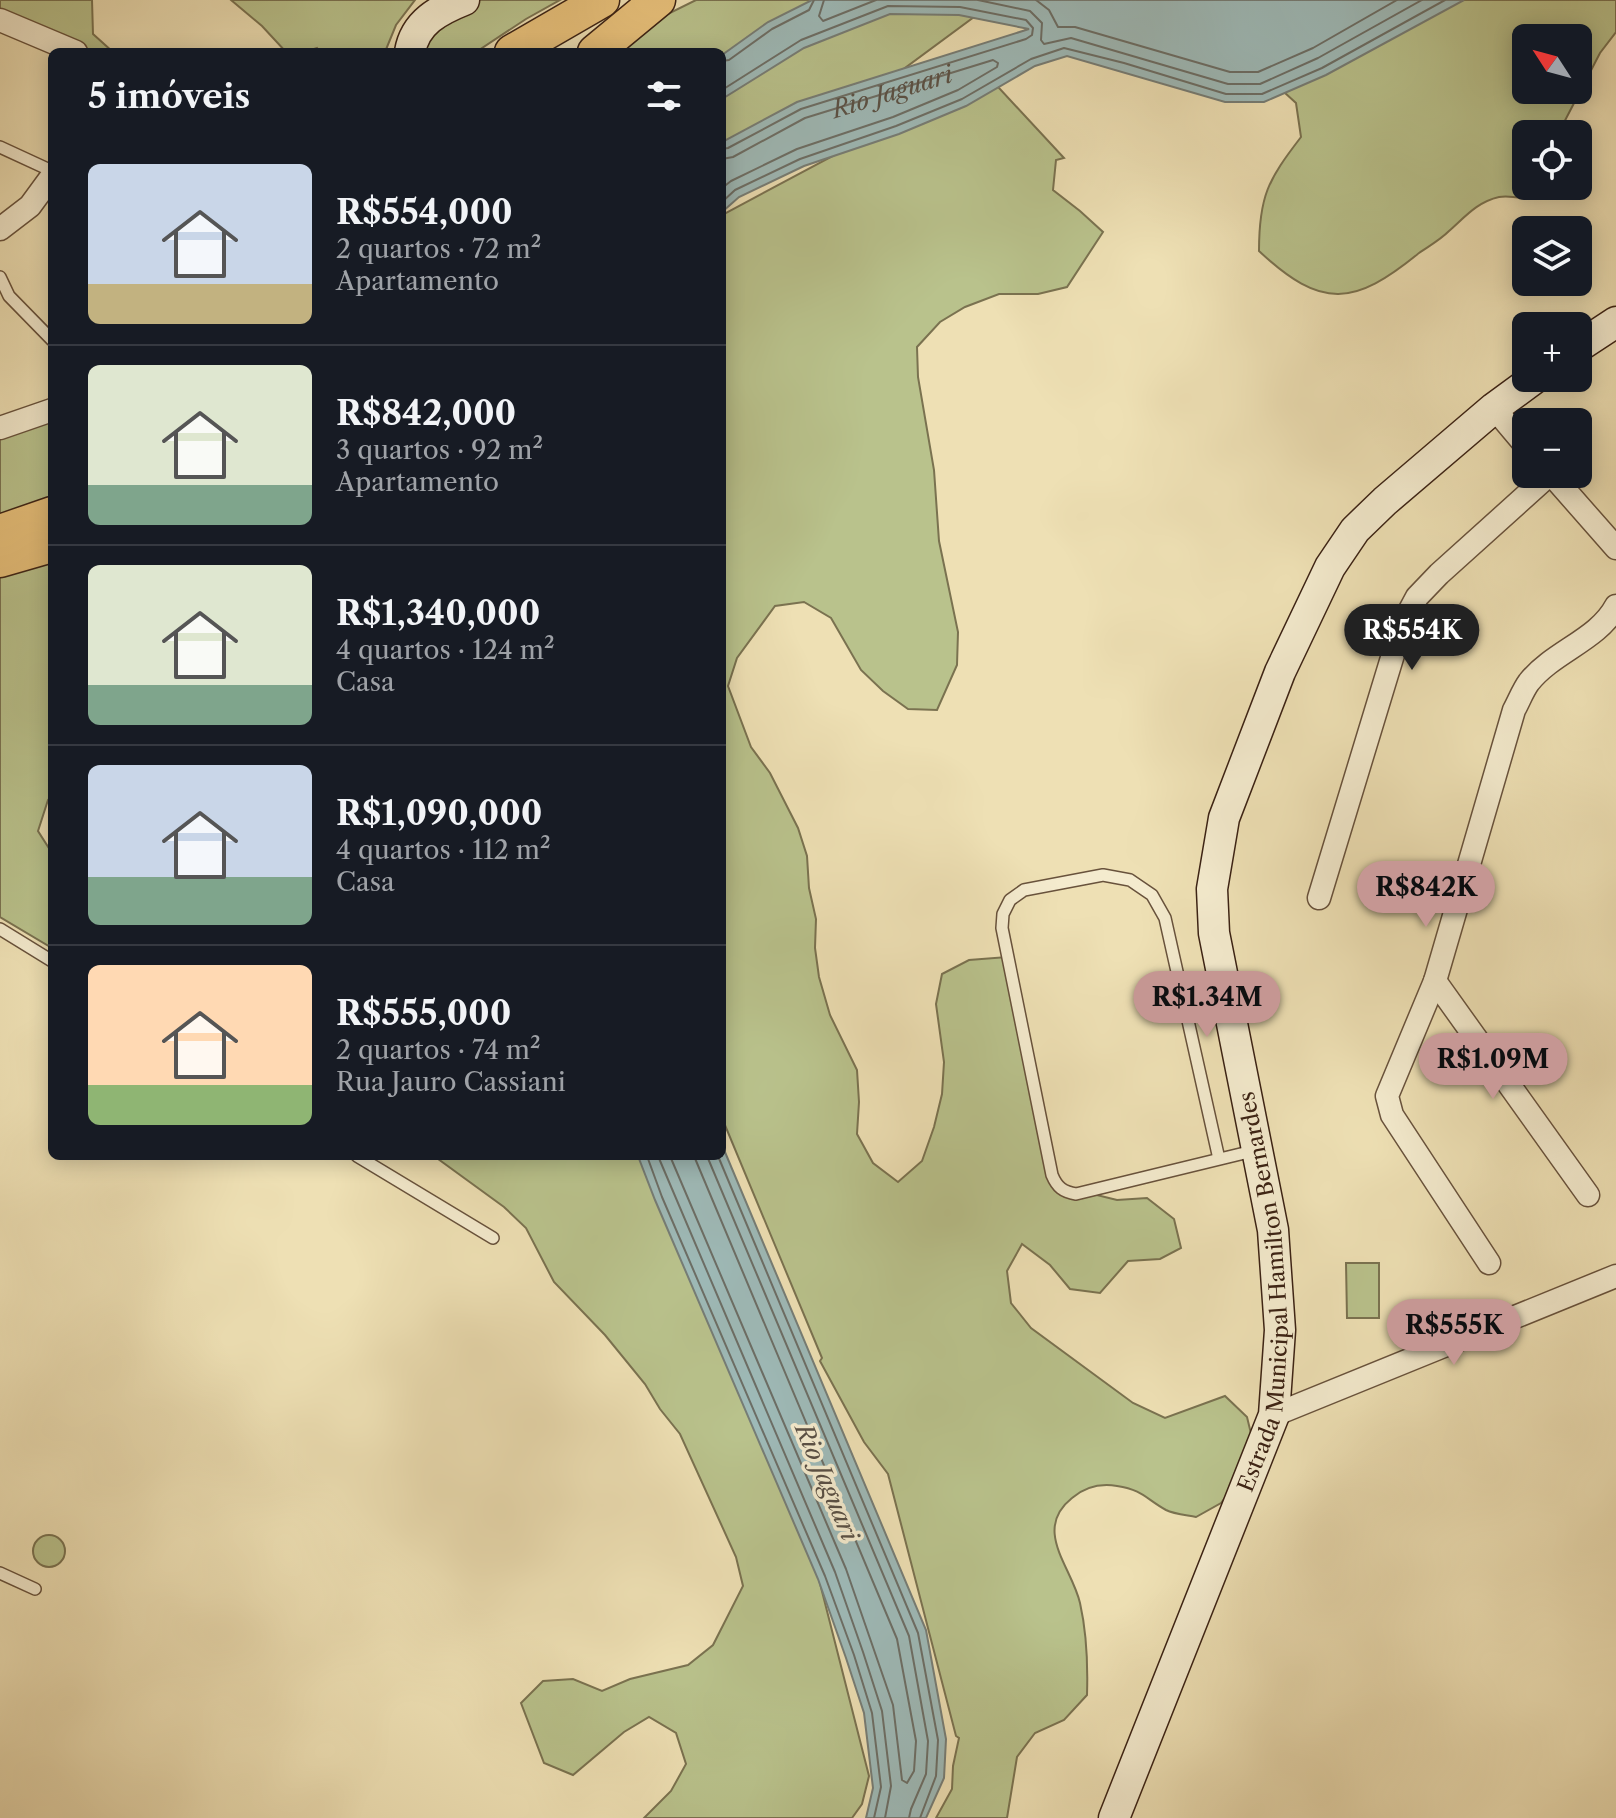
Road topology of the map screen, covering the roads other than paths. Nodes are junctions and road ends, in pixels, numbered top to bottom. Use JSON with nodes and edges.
{"nodes":[{"id":1,"x":464,"y":0,"type":"edge"},
{"id":2,"x":602,"y":0,"type":"edge"},
{"id":3,"x":658,"y":0,"type":"edge"},
{"id":4,"x":0,"y":20,"type":"edge"},
{"id":5,"x":66,"y":48,"type":"edge"},
{"id":6,"x":412,"y":48,"type":"edge"},
{"id":7,"x":519,"y":48,"type":"edge"},
{"id":8,"x":600,"y":48,"type":"edge"},
{"id":9,"x":0,"y":147,"type":"edge"},
{"id":10,"x":48,"y":172,"type":"edge"},
{"id":11,"x":48,"y":180,"type":"edge"},
{"id":12,"x":0,"y":229,"type":"edge"},
{"id":13,"x":0,"y":277,"type":"edge"},
{"id":14,"x":1616,"y":322,"type":"edge"},
{"id":15,"x":48,"y":336,"type":"edge"},
{"id":16,"x":1592,"y":338,"type":"edge"},
{"id":17,"x":1516,"y":392,"type":"edge"},
{"id":18,"x":1494,"y":408,"type":"junction"},
{"id":19,"x":48,"y":411,"type":"edge"},
{"id":20,"x":0,"y":428,"type":"edge"},
{"id":21,"x":1512,"y":429,"type":"edge"},
{"id":22,"x":1534,"y":488,"type":"edge"},
{"id":23,"x":1562,"y":488,"type":"edge"},
{"id":24,"x":48,"y":515,"type":"edge"},
{"id":25,"x":0,"y":532,"type":"edge"},
{"id":26,"x":48,"y":546,"type":"edge"},
{"id":27,"x":1616,"y":548,"type":"edge"},
{"id":28,"x":0,"y":560,"type":"edge"},
{"id":29,"x":1616,"y":606,"type":"edge"},
{"id":30,"x":1319,"y":898,"type":"dead end"},
{"id":31,"x":0,"y":929,"type":"edge"},
{"id":32,"x":48,"y":959,"type":"edge"},
{"id":33,"x":1435,"y":981,"type":"junction"},
{"id":34,"x":1257,"y":1150,"type":"junction"},
{"id":35,"x":1219,"y":1159,"type":"junction"},
{"id":36,"x":364,"y":1160,"type":"edge"},
{"id":37,"x":1588,"y":1195,"type":"dead end"},
{"id":38,"x":493,"y":1238,"type":"dead end"},
{"id":39,"x":1489,"y":1263,"type":"dead end"},
{"id":40,"x":1616,"y":1276,"type":"edge"},
{"id":41,"x":1274,"y":1415,"type":"junction"},
{"id":42,"x":0,"y":1573,"type":"edge"},
{"id":43,"x":35,"y":1589,"type":"dead end"},
{"id":44,"x":1114,"y":1818,"type":"edge"}],
"edges":[{"from":1,"to":6,"type":"street"},
{"from":2,"to":7,"type":"main road"},
{"from":3,"to":8,"type":"main road"},
{"from":4,"to":5,"type":"street"},
{"from":9,"to":10,"type":"lane"},
{"from":11,"to":12,"type":"street"},
{"from":13,"to":15,"type":"lane"},
{"from":14,"to":16,"type":"street"},
{"from":17,"to":18,"type":"street","name":"Estrada Municipal Hamilton Bernardes"},
{"from":18,"to":21,"type":"street"},
{"from":18,"to":34,"type":"street","name":"Estrada Municipal Hamilton Bernardes"},
{"from":19,"to":20,"type":"street"},
{"from":22,"to":30,"type":"street"},
{"from":23,"to":27,"type":"street"},
{"from":24,"to":25,"type":"main road"},
{"from":26,"to":28,"type":"main road"},
{"from":29,"to":33,"type":"street"},
{"from":31,"to":32,"type":"lane"},
{"from":33,"to":37,"type":"street"},
{"from":33,"to":39,"type":"street"},
{"from":34,"to":35,"type":"lane"},
{"from":34,"to":41,"type":"street","name":"Estrada Municipal Hamilton Bernardes"},
{"from":35,"to":35,"type":"lane"},
{"from":36,"to":38,"type":"lane"},
{"from":40,"to":41,"type":"street"},
{"from":41,"to":44,"type":"street","name":"Estrada Municipal Hamilton Bernardes"},
{"from":42,"to":43,"type":"lane"}]}
